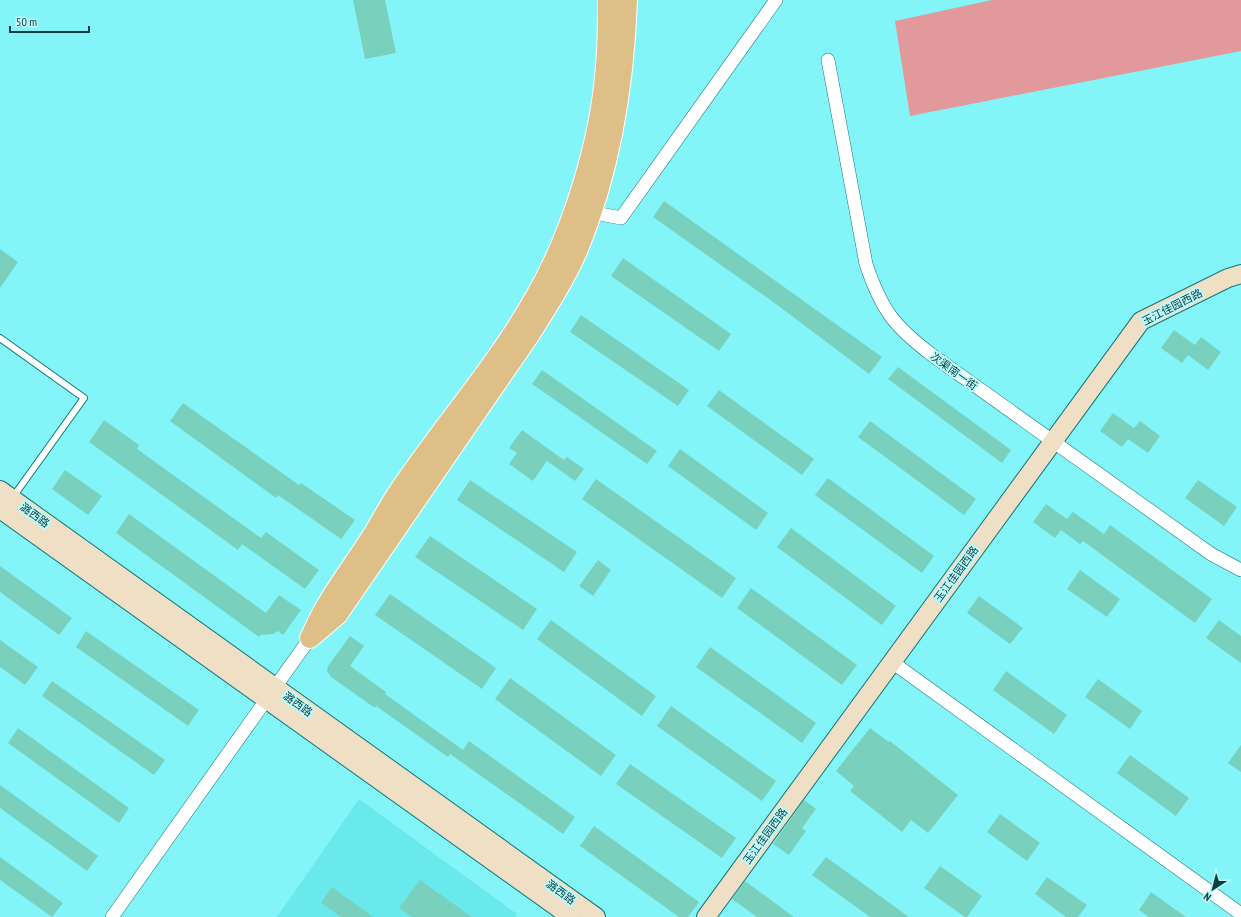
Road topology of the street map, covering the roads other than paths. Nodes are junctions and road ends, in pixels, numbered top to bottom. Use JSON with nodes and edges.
{"nodes":[{"id":1,"x":608,"y":0,"type":"edge"},
{"id":2,"x":628,"y":0,"type":"edge"},
{"id":3,"x":776,"y":0,"type":"edge"},
{"id":4,"x":828,"y":60,"type":"dead end"},
{"id":5,"x":590,"y":212,"type":"junction"},
{"id":6,"x":1241,"y":274,"type":"edge"},
{"id":7,"x":0,"y":338,"type":"edge"},
{"id":8,"x":1053,"y":441,"type":"junction"},
{"id":9,"x":4,"y":502,"type":"edge"},
{"id":10,"x":1241,"y":570,"type":"edge"},
{"id":11,"x":310,"y":638,"type":"junction"},
{"id":12,"x":892,"y":662,"type":"junction"},
{"id":13,"x":271,"y":693,"type":"junction"},
{"id":14,"x":1241,"y":914,"type":"edge"},
{"id":15,"x":112,"y":917,"type":"edge"},
{"id":16,"x":572,"y":917,"type":"edge"},
{"id":17,"x":596,"y":917,"type":"edge"},
{"id":18,"x":706,"y":917,"type":"edge"}],
"edges":[{"from":1,"to":11,"type":"main road"},
{"from":2,"to":5,"type":"main road"},
{"from":3,"to":5,"type":"street"},
{"from":4,"to":8,"type":"street","name":"次渠南一街"},
{"from":5,"to":11,"type":"main road"},
{"from":6,"to":8,"type":"main road","name":"玉江佳园西路"},
{"from":7,"to":9,"type":"lane"},
{"from":8,"to":10,"type":"street","name":"次渠南一街"},
{"from":8,"to":12,"type":"main road","name":"玉江佳园西路"},
{"from":9,"to":13,"type":"main road","name":"潞西路"},
{"from":11,"to":13,"type":"street"},
{"from":12,"to":14,"type":"street"},
{"from":12,"to":18,"type":"main road","name":"玉江佳园西路"},
{"from":13,"to":15,"type":"street"},
{"from":13,"to":16,"type":"main road","name":"潞西路"},
{"from":13,"to":17,"type":"main road","name":"潞西路"}]}
